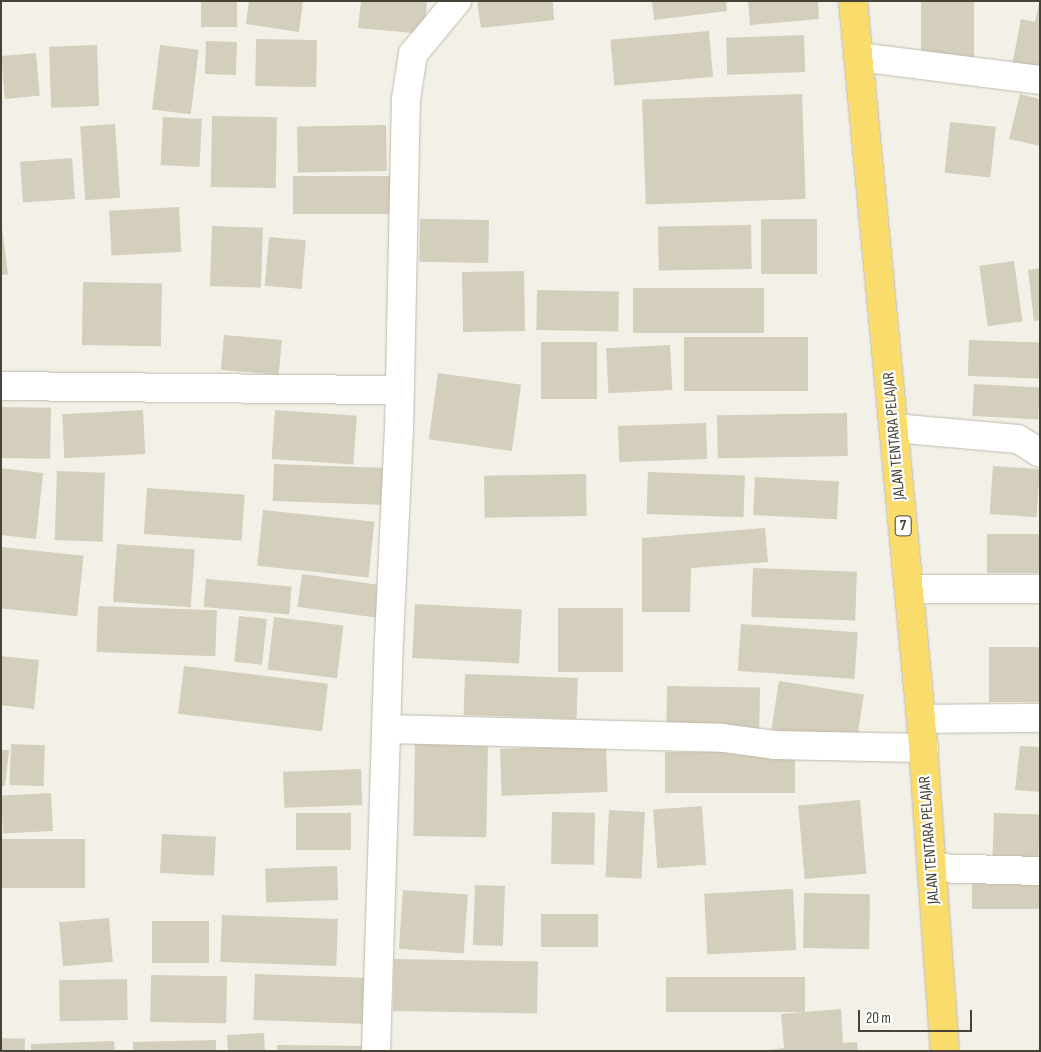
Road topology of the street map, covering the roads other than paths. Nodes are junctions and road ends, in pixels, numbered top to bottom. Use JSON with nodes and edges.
{"nodes":[{"id":1,"x":457,"y":1,"type":"edge"},
{"id":2,"x":854,"y":1,"type":"edge"},
{"id":3,"x":859,"y":57,"type":"junction"},
{"id":4,"x":1040,"y":80,"type":"edge"},
{"id":5,"x":1,"y":386,"type":"edge"},
{"id":6,"x":400,"y":390,"type":"junction"},
{"id":7,"x":894,"y":428,"type":"junction"},
{"id":8,"x":1040,"y":453,"type":"edge"},
{"id":9,"x":909,"y":589,"type":"junction"},
{"id":10,"x":1040,"y":589,"type":"edge"},
{"id":11,"x":1040,"y":718,"type":"edge"},
{"id":12,"x":921,"y":719,"type":"junction"},
{"id":13,"x":387,"y":729,"type":"junction"},
{"id":14,"x":924,"y":748,"type":"junction"},
{"id":15,"x":932,"y":868,"type":"junction"},
{"id":16,"x":1040,"y":871,"type":"edge"},
{"id":17,"x":376,"y":1051,"type":"edge"},
{"id":18,"x":946,"y":1051,"type":"edge"}],
"edges":[{"from":1,"to":6,"type":"street"},
{"from":2,"to":3,"type":"highway","name":"JALAN TENTARA PELAJAR","number":"7"},
{"from":3,"to":4,"type":"street"},
{"from":3,"to":7,"type":"highway","name":"JALAN TENTARA PELAJAR","number":"7"},
{"from":5,"to":6,"type":"street"},
{"from":6,"to":13,"type":"street"},
{"from":7,"to":8,"type":"street"},
{"from":7,"to":9,"type":"highway","name":"JALAN TENTARA PELAJAR","number":"7"},
{"from":9,"to":10,"type":"street"},
{"from":9,"to":12,"type":"highway","name":"JALAN TENTARA PELAJAR","number":"7"},
{"from":11,"to":12,"type":"street"},
{"from":12,"to":14,"type":"highway","name":"JALAN TENTARA PELAJAR","number":"7"},
{"from":13,"to":14,"type":"street"},
{"from":13,"to":17,"type":"street"},
{"from":14,"to":15,"type":"highway","name":"JALAN TENTARA PELAJAR","number":"7"},
{"from":15,"to":16,"type":"street"},
{"from":15,"to":18,"type":"highway","name":"JALAN TENTARA PELAJAR","number":"7"}]}
